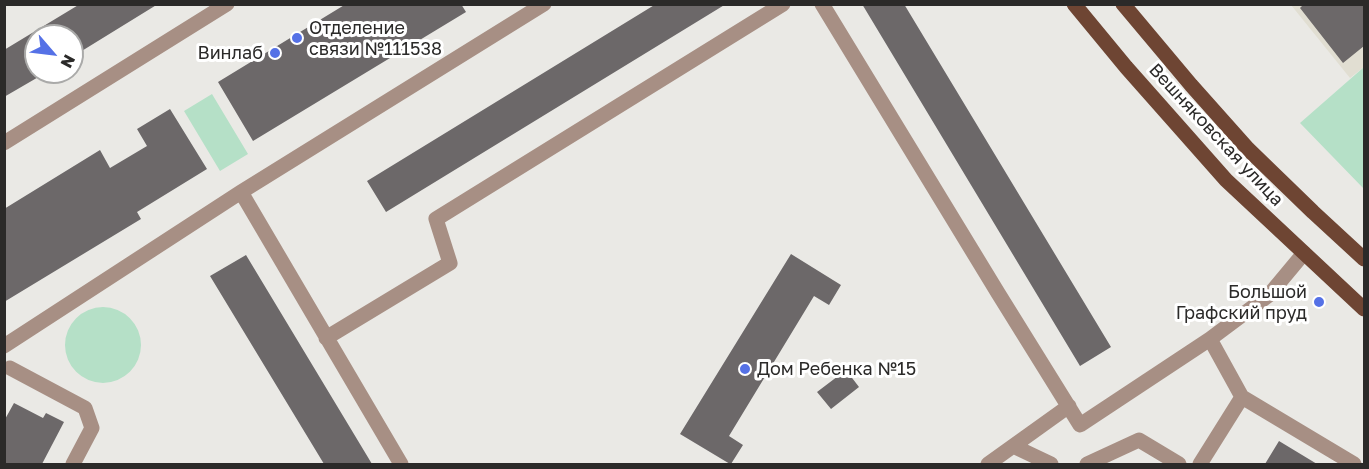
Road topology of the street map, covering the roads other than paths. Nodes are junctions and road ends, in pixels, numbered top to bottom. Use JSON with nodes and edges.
{"nodes":[{"id":1,"x":227,"y":4,"type":"edge"},
{"id":2,"x":543,"y":4,"type":"edge"},
{"id":3,"x":783,"y":4,"type":"edge"},
{"id":4,"x":822,"y":4,"type":"edge"},
{"id":5,"x":1074,"y":4,"type":"edge"},
{"id":6,"x":1123,"y":4,"type":"edge"},
{"id":7,"x":4,"y":143,"type":"edge"},
{"id":8,"x":241,"y":192,"type":"junction"},
{"id":9,"x":1304,"y":253,"type":"junction"},
{"id":10,"x":1365,"y":259,"type":"edge"},
{"id":11,"x":1365,"y":309,"type":"edge"},
{"id":12,"x":326,"y":338,"type":"junction"},
{"id":13,"x":1210,"y":339,"type":"junction"},
{"id":14,"x":4,"y":346,"type":"edge"},
{"id":15,"x":6,"y":370,"type":"edge"},
{"id":16,"x":1242,"y":397,"type":"junction"},
{"id":17,"x":1068,"y":406,"type":"junction"},
{"id":18,"x":1013,"y":446,"type":"junction"},
{"id":19,"x":73,"y":465,"type":"edge"},
{"id":20,"x":401,"y":465,"type":"edge"},
{"id":21,"x":988,"y":465,"type":"edge"},
{"id":22,"x":1051,"y":465,"type":"edge"},
{"id":23,"x":1087,"y":465,"type":"edge"},
{"id":24,"x":1179,"y":465,"type":"edge"},
{"id":25,"x":1200,"y":465,"type":"edge"},
{"id":26,"x":1354,"y":465,"type":"edge"}],
"edges":[{"from":1,"to":7,"type":"lane"},
{"from":2,"to":8,"type":"lane"},
{"from":3,"to":12,"type":"lane"},
{"from":4,"to":17,"type":"lane"},
{"from":5,"to":9,"type":"main road","name":"Вешняковская улица"},
{"from":6,"to":10,"type":"main road","name":"Вешняковская улица"},
{"from":8,"to":12,"type":"lane"},
{"from":8,"to":14,"type":"lane"},
{"from":9,"to":11,"type":"main road","name":"Вешняковская улица"},
{"from":9,"to":13,"type":"lane"},
{"from":12,"to":20,"type":"lane"},
{"from":13,"to":16,"type":"lane"},
{"from":13,"to":17,"type":"lane"},
{"from":15,"to":19,"type":"lane"},
{"from":16,"to":25,"type":"lane"},
{"from":16,"to":26,"type":"lane"},
{"from":17,"to":18,"type":"lane"},
{"from":18,"to":21,"type":"lane"},
{"from":18,"to":22,"type":"lane"},
{"from":23,"to":24,"type":"lane"}]}
